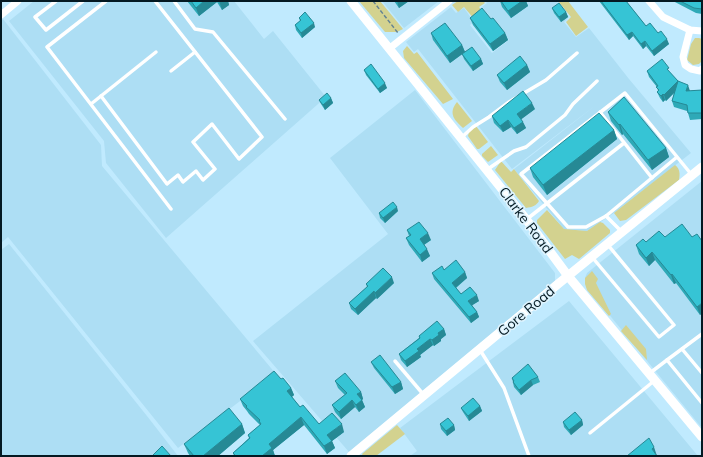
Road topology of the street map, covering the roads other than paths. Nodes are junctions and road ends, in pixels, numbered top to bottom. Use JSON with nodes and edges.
{"nodes":[{"id":1,"x":18,"y":1,"type":"edge"},
{"id":2,"x":56,"y":1,"type":"edge"},
{"id":3,"x":83,"y":1,"type":"edge"},
{"id":4,"x":106,"y":1,"type":"edge"},
{"id":5,"x":155,"y":1,"type":"edge"},
{"id":6,"x":174,"y":1,"type":"edge"},
{"id":7,"x":351,"y":1,"type":"edge"},
{"id":8,"x":449,"y":1,"type":"edge"},
{"id":9,"x":649,"y":1,"type":"edge"},
{"id":10,"x":1,"y":15,"type":"edge"},
{"id":11,"x":690,"y":30,"type":"junction"},
{"id":12,"x":702,"y":32,"type":"edge"},
{"id":13,"x":390,"y":48,"type":"junction"},
{"id":14,"x":156,"y":52,"type":"dead end"},
{"id":15,"x":195,"y":52,"type":"junction"},
{"id":16,"x":577,"y":53,"type":"dead end"},
{"id":17,"x":702,"y":69,"type":"edge"},
{"id":18,"x":171,"y":71,"type":"dead end"},
{"id":19,"x":597,"y":81,"type":"dead end"},
{"id":20,"x":101,"y":96,"type":"junction"},
{"id":21,"x":91,"y":104,"type":"junction"},
{"id":22,"x":600,"y":112,"type":"junction"},
{"id":23,"x":285,"y":119,"type":"dead end"},
{"id":24,"x":461,"y":138,"type":"junction"},
{"id":25,"x":624,"y":142,"type":"junction"},
{"id":26,"x":677,"y":157,"type":"junction"},
{"id":27,"x":702,"y":167,"type":"edge"},
{"id":28,"x":487,"y":170,"type":"junction"},
{"id":29,"x":692,"y":175,"type":"junction"},
{"id":30,"x":652,"y":178,"type":"junction"},
{"id":31,"x":546,"y":203,"type":"junction"},
{"id":32,"x":171,"y":208,"type":"dead end"},
{"id":33,"x":606,"y":216,"type":"junction"},
{"id":34,"x":526,"y":219,"type":"junction"},
{"id":35,"x":621,"y":232,"type":"junction"},
{"id":36,"x":607,"y":244,"type":"junction"},
{"id":37,"x":591,"y":256,"type":"junction"},
{"id":38,"x":568,"y":276,"type":"junction"},
{"id":39,"x":701,"y":336,"type":"edge"},
{"id":40,"x":479,"y":349,"type":"junction"},
{"id":41,"x":682,"y":349,"type":"junction"},
{"id":42,"x":667,"y":360,"type":"junction"},
{"id":43,"x":396,"y":361,"type":"dead end"},
{"id":44,"x":702,"y":373,"type":"edge"},
{"id":45,"x":652,"y":377,"type":"junction"},
{"id":46,"x":424,"y":395,"type":"junction"},
{"id":47,"x":702,"y":403,"type":"edge"},
{"id":48,"x":700,"y":431,"type":"edge"},
{"id":49,"x":590,"y":433,"type":"dead end"},
{"id":50,"x":351,"y":456,"type":"edge"},
{"id":51,"x":529,"y":456,"type":"edge"}],
"edges":[{"from":1,"to":10,"type":"street"},
{"from":2,"to":3,"type":"lane"},
{"from":4,"to":21,"type":"lane"},
{"from":5,"to":15,"type":"lane"},
{"from":6,"to":23,"type":"lane"},
{"from":7,"to":13,"type":"main road","name":"Clarke Road"},
{"from":8,"to":13,"type":"street"},
{"from":9,"to":11,"type":"street"},
{"from":11,"to":12,"type":"street"},
{"from":11,"to":17,"type":"street"},
{"from":13,"to":24,"type":"main road","name":"Clarke Road"},
{"from":14,"to":20,"type":"lane"},
{"from":15,"to":18,"type":"lane"},
{"from":15,"to":20,"type":"lane"},
{"from":16,"to":24,"type":"lane"},
{"from":19,"to":28,"type":"lane"},
{"from":20,"to":21,"type":"lane"},
{"from":21,"to":32,"type":"lane"},
{"from":22,"to":25,"type":"lane"},
{"from":22,"to":26,"type":"lane"},
{"from":22,"to":31,"type":"lane"},
{"from":24,"to":28,"type":"main road","name":"Clarke Road"},
{"from":25,"to":30,"type":"lane"},
{"from":25,"to":31,"type":"lane"},
{"from":26,"to":29,"type":"lane"},
{"from":26,"to":30,"type":"lane"},
{"from":27,"to":29,"type":"main road","name":"Gore Road"},
{"from":28,"to":34,"type":"main road","name":"Clarke Road"},
{"from":29,"to":35,"type":"main road","name":"Gore Road"},
{"from":30,"to":33,"type":"lane"},
{"from":31,"to":33,"type":"lane"},
{"from":31,"to":34,"type":"lane"},
{"from":33,"to":35,"type":"lane"},
{"from":34,"to":38,"type":"main road","name":"Clarke Road"},
{"from":35,"to":36,"type":"main road","name":"Gore Road"},
{"from":36,"to":37,"type":"main road","name":"Gore Road"},
{"from":36,"to":37,"type":"lane"},
{"from":37,"to":38,"type":"main road","name":"Gore Road"},
{"from":38,"to":40,"type":"main road","name":"Gore Road"},
{"from":38,"to":45,"type":"main road","name":"Clarke Road"},
{"from":39,"to":41,"type":"lane"},
{"from":40,"to":46,"type":"main road","name":"Gore Road"},
{"from":40,"to":51,"type":"lane"},
{"from":41,"to":42,"type":"lane"},
{"from":41,"to":44,"type":"lane"},
{"from":42,"to":45,"type":"lane"},
{"from":42,"to":47,"type":"lane"},
{"from":43,"to":46,"type":"lane"},
{"from":45,"to":48,"type":"main road","name":"Clarke Road"},
{"from":45,"to":49,"type":"lane"},
{"from":46,"to":50,"type":"main road","name":"Gore Road"}]}
